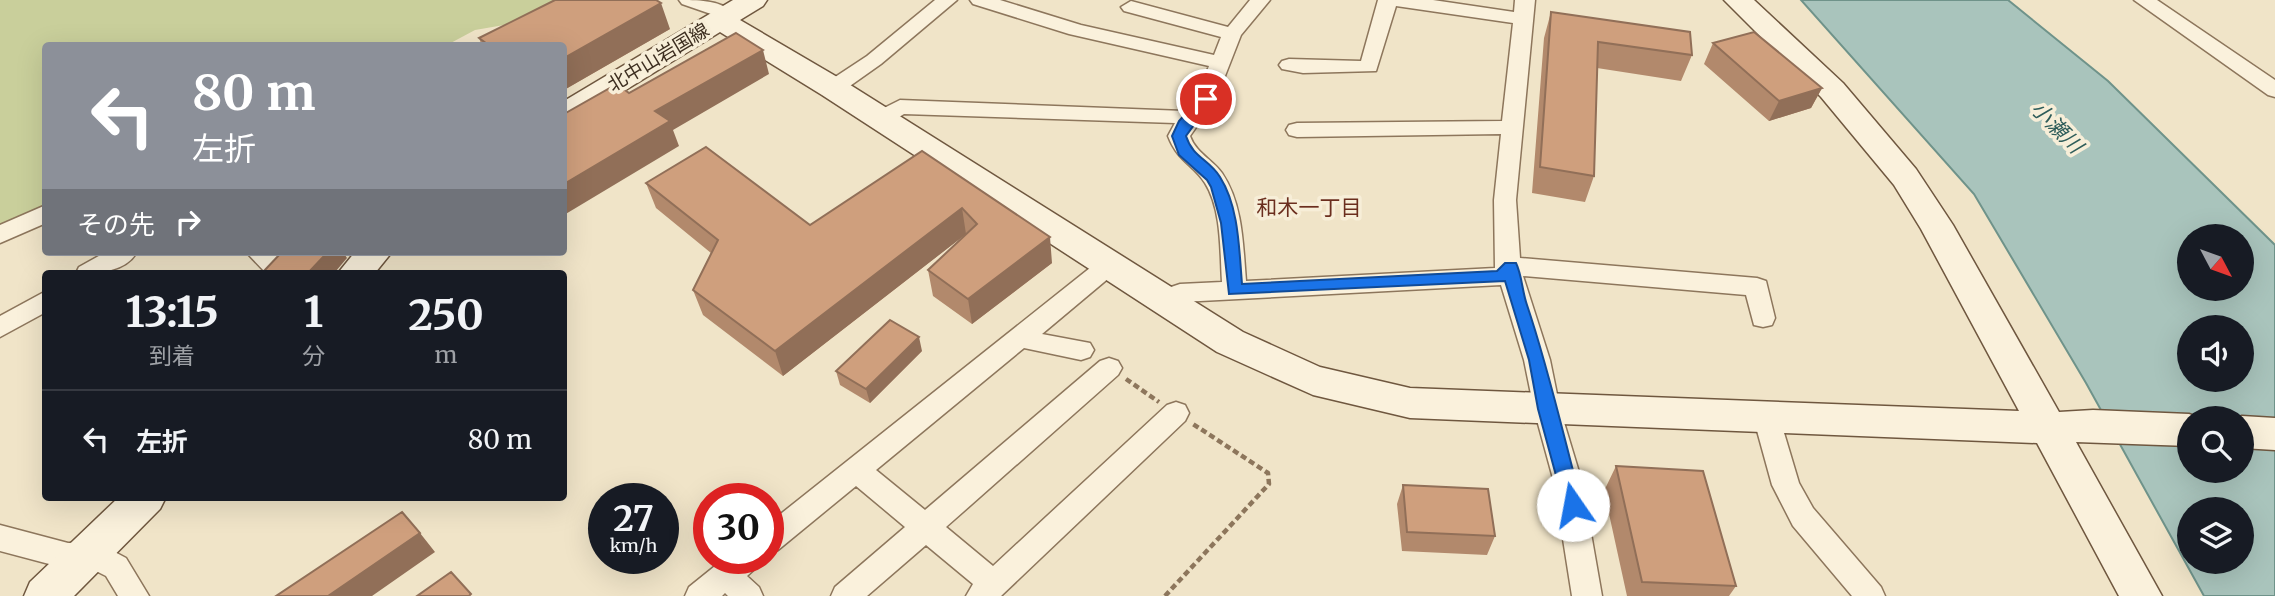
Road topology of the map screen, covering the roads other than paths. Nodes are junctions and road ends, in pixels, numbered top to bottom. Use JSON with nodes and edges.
{"nodes":[{"id":1,"x":689,"y":0,"type":"edge"},
{"id":2,"x":753,"y":0,"type":"edge"},
{"id":3,"x":947,"y":0,"type":"edge"},
{"id":4,"x":980,"y":0,"type":"edge"},
{"id":5,"x":1260,"y":0,"type":"edge"},
{"id":6,"x":1391,"y":0,"type":"edge"},
{"id":7,"x":1738,"y":0,"type":"edge"},
{"id":8,"x":2144,"y":0,"type":"edge"},
{"id":9,"x":1131,"y":8,"type":"dead end"},
{"id":10,"x":1525,"y":9,"type":"edge"},
{"id":11,"x":720,"y":20,"type":"junction"},
{"id":12,"x":1232,"y":34,"type":"junction"},
{"id":13,"x":1219,"y":62,"type":"junction"},
{"id":14,"x":1289,"y":65,"type":"dead end"},
{"id":15,"x":2265,"y":75,"type":"edge"},
{"id":16,"x":833,"y":88,"type":"junction"},
{"id":17,"x":2275,"y":90,"type":"edge"},
{"id":18,"x":567,"y":112,"type":"edge"},
{"id":19,"x":880,"y":119,"type":"junction"},
{"id":20,"x":1188,"y":119,"type":"junction"},
{"id":21,"x":1513,"y":129,"type":"junction"},
{"id":22,"x":1297,"y":130,"type":"dead end"},
{"id":23,"x":42,"y":215,"type":"edge"},
{"id":24,"x":0,"y":235,"type":"edge"},
{"id":25,"x":118,"y":256,"type":"edge"},
{"id":26,"x":262,"y":256,"type":"edge"},
{"id":27,"x":311,"y":256,"type":"edge"},
{"id":28,"x":1108,"y":266,"type":"junction"},
{"id":29,"x":1510,"y":267,"type":"junction"},
{"id":30,"x":93,"y":270,"type":"edge"},
{"id":31,"x":278,"y":270,"type":"edge"},
{"id":32,"x":278,"y":270,"type":"edge"},
{"id":33,"x":1235,"y":290,"type":"junction"},
{"id":34,"x":1162,"y":299,"type":"junction"},
{"id":35,"x":42,"y":302,"type":"edge"},
{"id":36,"x":1763,"y":318,"type":"dead end"},
{"id":37,"x":0,"y":328,"type":"edge"},
{"id":38,"x":1022,"y":335,"type":"junction"},
{"id":39,"x":1081,"y":350,"type":"dead end"},
{"id":40,"x":1109,"y":368,"type":"road end"},
{"id":41,"x":1547,"y":409,"type":"junction"},
{"id":42,"x":1176,"y":413,"type":"road end"},
{"id":43,"x":1766,"y":416,"type":"junction"},
{"id":44,"x":2050,"y":428,"type":"junction"},
{"id":45,"x":2177,"y":430,"type":"edge"},
{"id":46,"x":2254,"y":433,"type":"edge"},
{"id":47,"x":2275,"y":434,"type":"edge"},
{"id":48,"x":856,"y":470,"type":"junction"},
{"id":49,"x":142,"y":501,"type":"edge"},
{"id":50,"x":925,"y":526,"type":"junction"},
{"id":51,"x":784,"y":528,"type":"edge"},
{"id":52,"x":0,"y":538,"type":"edge"},
{"id":53,"x":89,"y":555,"type":"junction"},
{"id":54,"x":728,"y":574,"type":"edge"},
{"id":55,"x":740,"y":574,"type":"edge"},
{"id":56,"x":988,"y":590,"type":"edge"},
{"id":57,"x":45,"y":596,"type":"edge"},
{"id":58,"x":134,"y":596,"type":"edge"},
{"id":59,"x":700,"y":596,"type":"edge"},
{"id":60,"x":748,"y":596,"type":"edge"},
{"id":61,"x":846,"y":596,"type":"edge"},
{"id":62,"x":1587,"y":596,"type":"edge"},
{"id":63,"x":1870,"y":596,"type":"edge"},
{"id":64,"x":2141,"y":596,"type":"edge"}],
"edges":[{"from":1,"to":11,"type":"street"},
{"from":2,"to":11,"type":"street","name":"北中山岩国線"},
{"from":3,"to":16,"type":"street"},
{"from":4,"to":13,"type":"street"},
{"from":5,"to":12,"type":"street"},
{"from":6,"to":10,"type":"street"},
{"from":6,"to":14,"type":"street"},
{"from":7,"to":44,"type":"street"},
{"from":8,"to":15,"type":"street"},
{"from":9,"to":12,"type":"street"},
{"from":10,"to":21,"type":"street"},
{"from":11,"to":16,"type":"street"},
{"from":11,"to":18,"type":"street","name":"北中山岩国線"},
{"from":12,"to":13,"type":"street"},
{"from":13,"to":20,"type":"street"},
{"from":15,"to":17,"type":"street"},
{"from":16,"to":19,"type":"street"},
{"from":19,"to":20,"type":"street"},
{"from":19,"to":28,"type":"street"},
{"from":20,"to":33,"type":"street"},
{"from":21,"to":22,"type":"street"},
{"from":21,"to":29,"type":"street"},
{"from":23,"to":24,"type":"street"},
{"from":25,"to":30,"type":"street"},
{"from":26,"to":32,"type":"street"},
{"from":27,"to":31,"type":"street"},
{"from":28,"to":34,"type":"street"},
{"from":28,"to":38,"type":"street"},
{"from":29,"to":33,"type":"street"},
{"from":29,"to":36,"type":"street"},
{"from":29,"to":41,"type":"street"},
{"from":33,"to":34,"type":"street"},
{"from":34,"to":41,"type":"street"},
{"from":35,"to":37,"type":"street"},
{"from":38,"to":39,"type":"street"},
{"from":38,"to":48,"type":"street"},
{"from":40,"to":50,"type":"street"},
{"from":41,"to":43,"type":"street"},
{"from":41,"to":62,"type":"street"},
{"from":42,"to":56,"type":"street"},
{"from":43,"to":44,"type":"street"},
{"from":43,"to":63,"type":"street"},
{"from":44,"to":45,"type":"street"},
{"from":44,"to":64,"type":"street"},
{"from":46,"to":47,"type":"street"},
{"from":48,"to":50,"type":"street"},
{"from":48,"to":51,"type":"street"},
{"from":49,"to":53,"type":"street"},
{"from":50,"to":56,"type":"street"},
{"from":50,"to":61,"type":"street"},
{"from":52,"to":53,"type":"street"},
{"from":53,"to":57,"type":"street"},
{"from":53,"to":58,"type":"street"},
{"from":54,"to":59,"type":"street"},
{"from":55,"to":60,"type":"street"}]}
